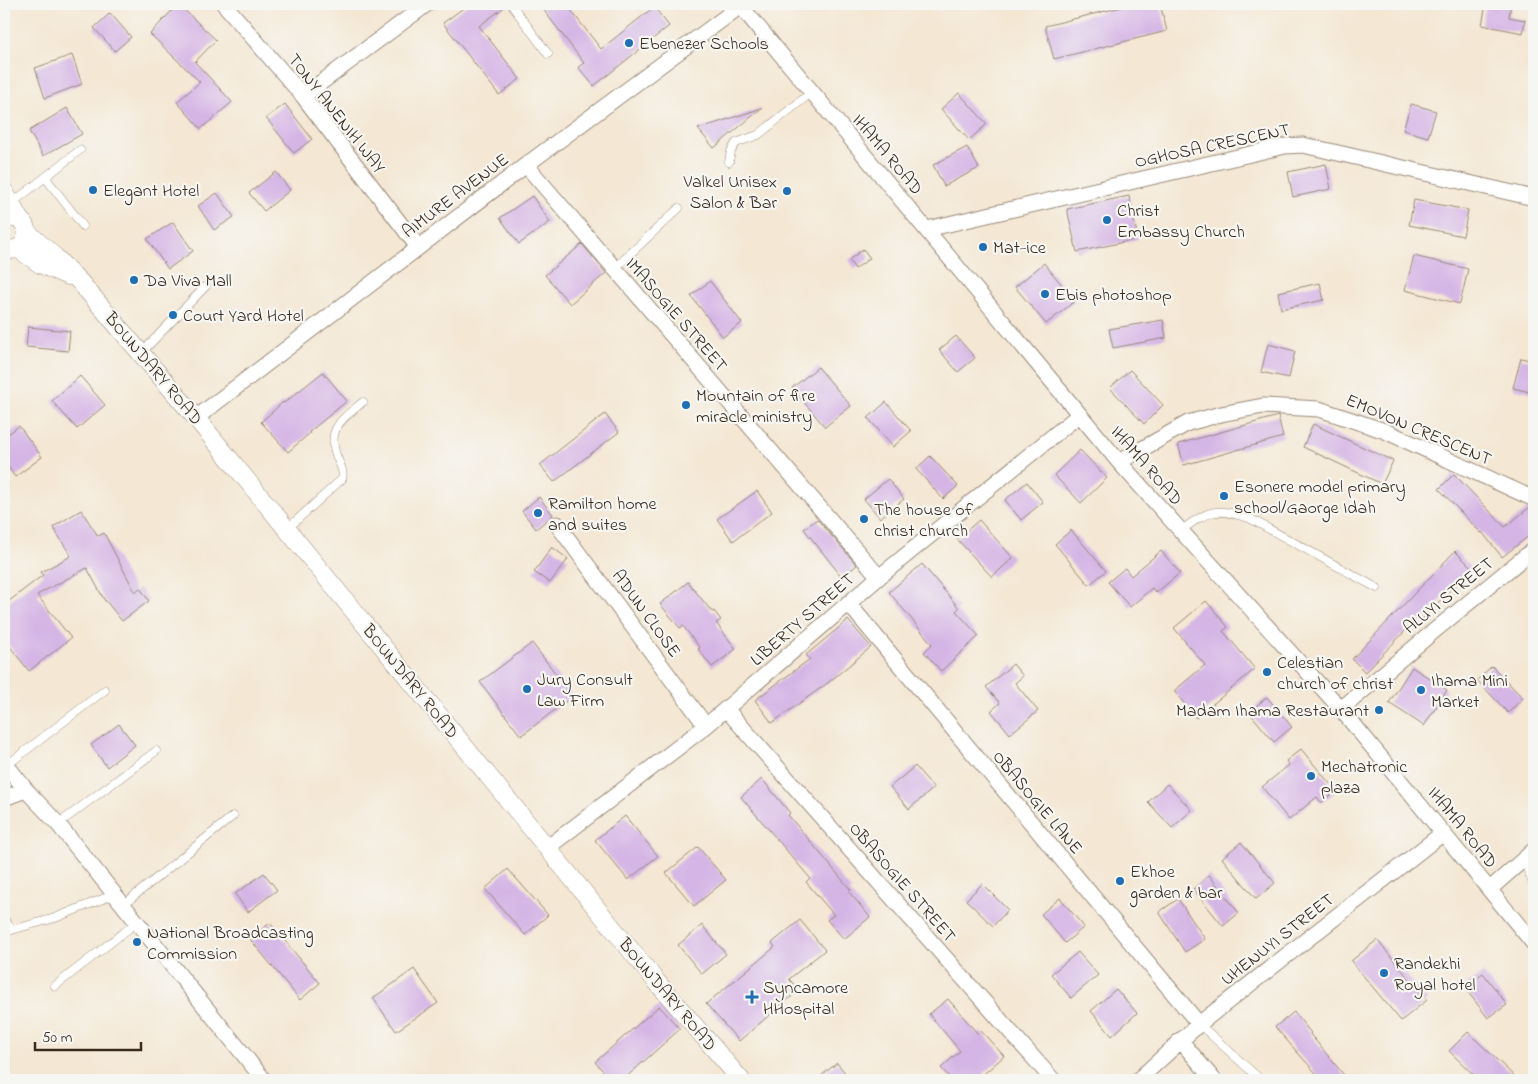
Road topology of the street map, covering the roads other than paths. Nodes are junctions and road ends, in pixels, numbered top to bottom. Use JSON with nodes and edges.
{"nodes":[{"id":1,"x":224,"y":4,"type":"edge"},
{"id":2,"x":427,"y":4,"type":"edge"},
{"id":3,"x":511,"y":4,"type":"edge"},
{"id":4,"x":740,"y":4,"type":"edge"},
{"id":5,"x":548,"y":54,"type":"dead end"},
{"id":6,"x":812,"y":92,"type":"junction"},
{"id":7,"x":303,"y":96,"type":"junction"},
{"id":8,"x":80,"y":150,"type":"dead end"},
{"id":9,"x":729,"y":162,"type":"dead end"},
{"id":10,"x":526,"y":165,"type":"junction"},
{"id":11,"x":45,"y":177,"type":"junction"},
{"id":12,"x":1534,"y":198,"type":"edge"},
{"id":13,"x":679,"y":208,"type":"dead end"},
{"id":14,"x":13,"y":213,"type":"edge"},
{"id":15,"x":83,"y":226,"type":"dead end"},
{"id":16,"x":927,"y":229,"type":"junction"},
{"id":17,"x":418,"y":247,"type":"junction"},
{"id":18,"x":8,"y":249,"type":"edge"},
{"id":19,"x":614,"y":269,"type":"junction"},
{"id":20,"x":80,"y":282,"type":"junction"},
{"id":21,"x":206,"y":286,"type":"dead end"},
{"id":22,"x":141,"y":353,"type":"junction"},
{"id":23,"x":363,"y":402,"type":"dead end"},
{"id":24,"x":1079,"y":415,"type":"junction"},
{"id":25,"x":196,"y":418,"type":"junction"},
{"id":26,"x":1118,"y":462,"type":"junction"},
{"id":27,"x":1534,"y":499,"type":"edge"},
{"id":28,"x":557,"y":524,"type":"dead end"},
{"id":29,"x":287,"y":529,"type":"junction"},
{"id":30,"x":1180,"y":531,"type":"junction"},
{"id":31,"x":1534,"y":549,"type":"edge"},
{"id":32,"x":879,"y":577,"type":"junction"},
{"id":33,"x":1377,"y":588,"type":"dead end"},
{"id":34,"x":848,"y":603,"type":"junction"},
{"id":35,"x":105,"y":690,"type":"dead end"},
{"id":36,"x":726,"y":709,"type":"junction"},
{"id":37,"x":1341,"y":709,"type":"junction"},
{"id":38,"x":706,"y":726,"type":"junction"},
{"id":39,"x":156,"y":751,"type":"dead end"},
{"id":40,"x":5,"y":764,"type":"edge"},
{"id":41,"x":26,"y":790,"type":"junction"},
{"id":42,"x":4,"y":798,"type":"edge"},
{"id":43,"x":233,"y":816,"type":"dead end"},
{"id":44,"x":58,"y":824,"type":"junction"},
{"id":45,"x":1443,"y":833,"type":"junction"},
{"id":46,"x":547,"y":848,"type":"junction"},
{"id":47,"x":1529,"y":855,"type":"edge"},
{"id":48,"x":1534,"y":886,"type":"edge"},
{"id":49,"x":1490,"y":890,"type":"junction"},
{"id":50,"x":119,"y":900,"type":"junction"},
{"id":51,"x":4,"y":920,"type":"edge"},
{"id":52,"x":137,"y":922,"type":"junction"},
{"id":53,"x":8,"y":931,"type":"edge"},
{"id":54,"x":1534,"y":944,"type":"edge"},
{"id":55,"x":55,"y":986,"type":"dead end"},
{"id":56,"x":1199,"y":1024,"type":"junction"},
{"id":57,"x":1180,"y":1040,"type":"junction"},
{"id":58,"x":264,"y":1080,"type":"edge"},
{"id":59,"x":741,"y":1080,"type":"edge"},
{"id":60,"x":1053,"y":1080,"type":"edge"},
{"id":61,"x":1138,"y":1080,"type":"edge"},
{"id":62,"x":1214,"y":1080,"type":"edge"},
{"id":63,"x":1261,"y":1080,"type":"edge"}],
"edges":[{"from":1,"to":7,"type":"street","name":"TONY ANENIH WAY"},
{"from":2,"to":7,"type":"street"},
{"from":3,"to":5,"type":"lane"},
{"from":4,"to":6,"type":"street","name":"IHAMA ROAD"},
{"from":4,"to":10,"type":"street","name":"AIMURE AVENUE"},
{"from":6,"to":9,"type":"lane"},
{"from":6,"to":16,"type":"street","name":"IHAMA ROAD"},
{"from":7,"to":17,"type":"street","name":"TONY ANENIH WAY"},
{"from":8,"to":11,"type":"lane"},
{"from":10,"to":17,"type":"street","name":"AIMURE AVENUE"},
{"from":10,"to":19,"type":"street","name":"IMASOGIE STREET"},
{"from":11,"to":14,"type":"lane"},
{"from":11,"to":15,"type":"lane"},
{"from":12,"to":16,"type":"street","name":"OGHOSA CRESCENT"},
{"from":13,"to":19,"type":"lane"},
{"from":14,"to":18,"type":"street"},
{"from":14,"to":20,"type":"street","name":"BOUNDARY ROAD"},
{"from":16,"to":24,"type":"street","name":"IHAMA ROAD"},
{"from":17,"to":25,"type":"street","name":"AIMURE AVENUE"},
{"from":18,"to":20,"type":"street","name":"BOUNDARY ROAD"},
{"from":19,"to":32,"type":"street","name":"IMASOGIE STREET"},
{"from":20,"to":22,"type":"street","name":"BOUNDARY ROAD"},
{"from":21,"to":22,"type":"lane"},
{"from":22,"to":25,"type":"street","name":"BOUNDARY ROAD"},
{"from":23,"to":29,"type":"lane"},
{"from":24,"to":26,"type":"street","name":"IHAMA ROAD"},
{"from":24,"to":32,"type":"street","name":"LIBERTY STREET"},
{"from":25,"to":29,"type":"street","name":"BOUNDARY ROAD"},
{"from":26,"to":27,"type":"street","name":"EMOVON CRESCENT"},
{"from":26,"to":30,"type":"street","name":"IHAMA ROAD"},
{"from":28,"to":38,"type":"street","name":"ADUN CLOSE"},
{"from":29,"to":46,"type":"street","name":"BOUNDARY ROAD"},
{"from":30,"to":33,"type":"lane"},
{"from":30,"to":37,"type":"street","name":"IHAMA ROAD"},
{"from":31,"to":37,"type":"street","name":"ALUYI STREET"},
{"from":32,"to":34,"type":"street","name":"LIBERTY STREET"},
{"from":34,"to":36,"type":"street","name":"LIBERTY STREET"},
{"from":34,"to":56,"type":"street","name":"OBASOGIE LANE"},
{"from":35,"to":40,"type":"lane"},
{"from":36,"to":38,"type":"street","name":"LIBERTY STREET"},
{"from":36,"to":60,"type":"street","name":"OBASOGIE STREET"},
{"from":37,"to":45,"type":"street","name":"IHAMA ROAD"},
{"from":38,"to":46,"type":"street","name":"LIBERTY STREET"},
{"from":39,"to":44,"type":"lane"},
{"from":40,"to":41,"type":"street"},
{"from":41,"to":42,"type":"street"},
{"from":41,"to":44,"type":"street"},
{"from":43,"to":50,"type":"lane"},
{"from":44,"to":50,"type":"street"},
{"from":45,"to":49,"type":"street","name":"IHAMA ROAD"},
{"from":45,"to":56,"type":"street","name":"UHENUYI STREET"},
{"from":46,"to":59,"type":"street","name":"BOUNDARY ROAD"},
{"from":47,"to":48,"type":"lane"},
{"from":47,"to":49,"type":"street"},
{"from":49,"to":54,"type":"street","name":"IHAMA ROAD"},
{"from":50,"to":52,"type":"street"},
{"from":50,"to":53,"type":"lane"},
{"from":51,"to":53,"type":"lane"},
{"from":52,"to":55,"type":"lane"},
{"from":52,"to":58,"type":"street"},
{"from":56,"to":57,"type":"street","name":"UHENUYI STREET"},
{"from":56,"to":63,"type":"lane"},
{"from":57,"to":61,"type":"street","name":"UHENUYI STREET"},
{"from":57,"to":62,"type":"street"}]}
